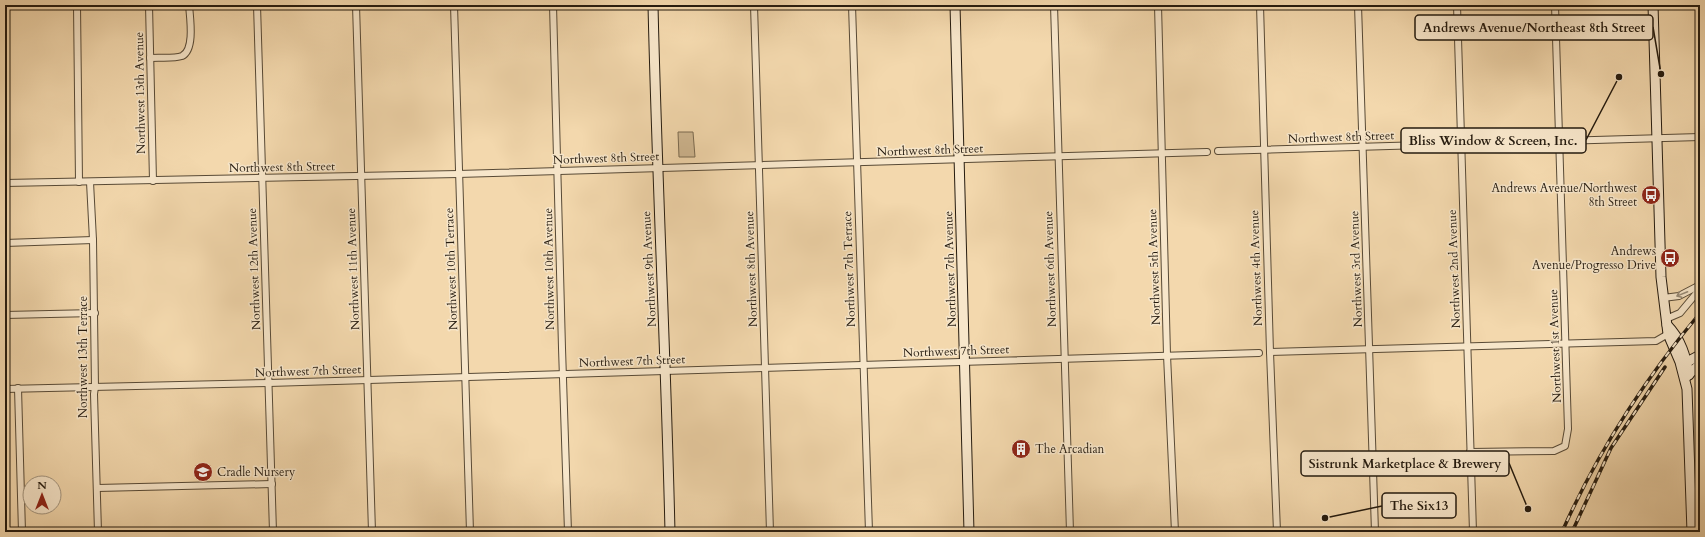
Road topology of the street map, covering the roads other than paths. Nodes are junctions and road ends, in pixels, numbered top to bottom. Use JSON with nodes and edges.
{"nodes":[{"id":1,"x":77,"y":5,"type":"edge"},
{"id":2,"x":149,"y":5,"type":"edge"},
{"id":3,"x":189,"y":5,"type":"edge"},
{"id":4,"x":257,"y":5,"type":"edge"},
{"id":5,"x":356,"y":5,"type":"edge"},
{"id":6,"x":454,"y":5,"type":"edge"},
{"id":7,"x":553,"y":5,"type":"edge"},
{"id":8,"x":653,"y":5,"type":"edge"},
{"id":9,"x":754,"y":5,"type":"edge"},
{"id":10,"x":852,"y":5,"type":"edge"},
{"id":11,"x":955,"y":5,"type":"edge"},
{"id":12,"x":1054,"y":5,"type":"edge"},
{"id":13,"x":1158,"y":5,"type":"edge"},
{"id":14,"x":1260,"y":5,"type":"edge"},
{"id":15,"x":1358,"y":5,"type":"edge"},
{"id":16,"x":1457,"y":5,"type":"edge"},
{"id":17,"x":1555,"y":5,"type":"edge"},
{"id":18,"x":1653,"y":5,"type":"edge"},
{"id":19,"x":150,"y":58,"type":"junction"},
{"id":20,"x":5,"y":112,"type":"edge"},
{"id":21,"x":1700,"y":137,"type":"edge"},
{"id":22,"x":1657,"y":138,"type":"junction"},
{"id":23,"x":1560,"y":141,"type":"junction"},
{"id":24,"x":1462,"y":144,"type":"junction"},
{"id":25,"x":1362,"y":147,"type":"junction"},
{"id":26,"x":1264,"y":150,"type":"junction"},
{"id":27,"x":1208,"y":152,"type":"dead end"},
{"id":28,"x":1218,"y":152,"type":"dead end"},
{"id":29,"x":1162,"y":154,"type":"junction"},
{"id":30,"x":1058,"y":157,"type":"junction"},
{"id":31,"x":959,"y":160,"type":"junction"},
{"id":32,"x":856,"y":163,"type":"junction"},
{"id":33,"x":759,"y":165,"type":"junction"},
{"id":34,"x":657,"y":168,"type":"junction"},
{"id":35,"x":558,"y":170,"type":"junction"},
{"id":36,"x":458,"y":174,"type":"junction"},
{"id":37,"x":361,"y":177,"type":"junction"},
{"id":38,"x":261,"y":178,"type":"junction"},
{"id":39,"x":153,"y":181,"type":"junction"},
{"id":40,"x":79,"y":182,"type":"junction"},
{"id":41,"x":90,"y":182,"type":"junction"},
{"id":42,"x":6,"y":184,"type":"edge"},
{"id":43,"x":93,"y":240,"type":"junction"},
{"id":44,"x":5,"y":242,"type":"edge"},
{"id":45,"x":1700,"y":284,"type":"edge"},
{"id":46,"x":1700,"y":289,"type":"edge"},
{"id":47,"x":1663,"y":298,"type":"junction"},
{"id":48,"x":95,"y":313,"type":"junction"},
{"id":49,"x":5,"y":315,"type":"edge"},
{"id":50,"x":1667,"y":326,"type":"junction"},
{"id":51,"x":1566,"y":343,"type":"junction"},
{"id":52,"x":1467,"y":346,"type":"junction"},
{"id":53,"x":1370,"y":350,"type":"junction"},
{"id":54,"x":1270,"y":352,"type":"junction"},
{"id":55,"x":1259,"y":353,"type":"dead end"},
{"id":56,"x":1167,"y":355,"type":"junction"},
{"id":57,"x":1700,"y":355,"type":"edge"},
{"id":58,"x":1064,"y":358,"type":"junction"},
{"id":59,"x":964,"y":362,"type":"junction"},
{"id":60,"x":1686,"y":362,"type":"junction"},
{"id":61,"x":1700,"y":364,"type":"edge"},
{"id":62,"x":863,"y":365,"type":"junction"},
{"id":63,"x":765,"y":367,"type":"junction"},
{"id":64,"x":666,"y":371,"type":"junction"},
{"id":65,"x":563,"y":374,"type":"junction"},
{"id":66,"x":1687,"y":376,"type":"junction"},
{"id":67,"x":466,"y":377,"type":"junction"},
{"id":68,"x":367,"y":380,"type":"junction"},
{"id":69,"x":269,"y":383,"type":"junction"},
{"id":70,"x":96,"y":387,"type":"junction"},
{"id":71,"x":18,"y":388,"type":"junction"},
{"id":72,"x":5,"y":389,"type":"edge"},
{"id":73,"x":1470,"y":452,"type":"junction"},
{"id":74,"x":272,"y":484,"type":"junction"},
{"id":75,"x":97,"y":488,"type":"junction"},
{"id":76,"x":1174,"y":531,"type":"edge"},
{"id":77,"x":1276,"y":531,"type":"edge"},
{"id":78,"x":22,"y":532,"type":"edge"},
{"id":79,"x":98,"y":532,"type":"edge"},
{"id":80,"x":273,"y":532,"type":"edge"},
{"id":81,"x":372,"y":532,"type":"edge"},
{"id":82,"x":470,"y":532,"type":"edge"},
{"id":83,"x":568,"y":532,"type":"edge"},
{"id":84,"x":670,"y":532,"type":"edge"},
{"id":85,"x":770,"y":532,"type":"edge"},
{"id":86,"x":869,"y":532,"type":"edge"},
{"id":87,"x":969,"y":532,"type":"edge"},
{"id":88,"x":1070,"y":532,"type":"edge"},
{"id":89,"x":1375,"y":532,"type":"edge"},
{"id":90,"x":1473,"y":532,"type":"edge"},
{"id":91,"x":1692,"y":532,"type":"edge"}],
"edges":[{"from":1,"to":40,"type":"street"},
{"from":2,"to":19,"type":"street","name":"Northwest 13th Avenue"},
{"from":3,"to":19,"type":"street"},
{"from":4,"to":38,"type":"street","name":"Northwest 12th Avenue"},
{"from":5,"to":37,"type":"street","name":"Northwest 11th Avenue"},
{"from":6,"to":36,"type":"street","name":"Northwest 10th Terrace"},
{"from":7,"to":35,"type":"street","name":"Northwest 10th Avenue"},
{"from":8,"to":34,"type":"main road","name":"Northwest 9th Avenue"},
{"from":9,"to":33,"type":"street","name":"Northwest 8th Avenue"},
{"from":10,"to":32,"type":"street","name":"Northwest 7th Terrace"},
{"from":11,"to":31,"type":"main road","name":"Northwest 7th Avenue"},
{"from":12,"to":30,"type":"street","name":"Northwest 6th Avenue"},
{"from":13,"to":29,"type":"street","name":"Northwest 5th Avenue"},
{"from":14,"to":26,"type":"street","name":"Northwest 4th Avenue"},
{"from":15,"to":25,"type":"street","name":"Northwest 3rd Avenue"},
{"from":16,"to":24,"type":"street","name":"Northwest 2nd Avenue"},
{"from":17,"to":23,"type":"street","name":"Northwest 1st Avenue"},
{"from":18,"to":22,"type":"main road"},
{"from":19,"to":39,"type":"street","name":"Northwest 13th Avenue"},
{"from":20,"to":42,"type":"street"},
{"from":21,"to":22,"type":"street","name":"Northwest 8th Street"},
{"from":22,"to":23,"type":"street","name":"Northwest 8th Street"},
{"from":22,"to":47,"type":"main road"},
{"from":23,"to":24,"type":"street","name":"Northwest 8th Street"},
{"from":23,"to":51,"type":"street","name":"Northwest 1st Avenue"},
{"from":24,"to":25,"type":"street","name":"Northwest 8th Street"},
{"from":24,"to":52,"type":"street","name":"Northwest 2nd Avenue"},
{"from":25,"to":26,"type":"street","name":"Northwest 8th Street"},
{"from":25,"to":53,"type":"street","name":"Northwest 3rd Avenue"},
{"from":26,"to":28,"type":"street","name":"Northwest 8th Street"},
{"from":26,"to":54,"type":"street","name":"Northwest 4th Avenue"},
{"from":27,"to":29,"type":"street","name":"Northwest 8th Street"},
{"from":29,"to":30,"type":"street","name":"Northwest 8th Street"},
{"from":29,"to":56,"type":"street","name":"Northwest 5th Avenue"},
{"from":30,"to":31,"type":"street","name":"Northwest 8th Street"},
{"from":30,"to":58,"type":"street","name":"Northwest 6th Avenue"},
{"from":31,"to":32,"type":"street","name":"Northwest 8th Street"},
{"from":31,"to":59,"type":"main road","name":"Northwest 7th Avenue"},
{"from":32,"to":33,"type":"street","name":"Northwest 8th Street"},
{"from":32,"to":62,"type":"street","name":"Northwest 7th Terrace"},
{"from":33,"to":34,"type":"street","name":"Northwest 8th Street"},
{"from":33,"to":63,"type":"street","name":"Northwest 8th Avenue"},
{"from":34,"to":35,"type":"street","name":"Northwest 8th Street"},
{"from":34,"to":64,"type":"main road","name":"Northwest 9th Avenue"},
{"from":35,"to":36,"type":"street","name":"Northwest 8th Street"},
{"from":35,"to":65,"type":"street","name":"Northwest 10th Avenue"},
{"from":36,"to":37,"type":"street","name":"Northwest 8th Street"},
{"from":36,"to":67,"type":"street","name":"Northwest 10th Terrace"},
{"from":37,"to":38,"type":"street","name":"Northwest 8th Street"},
{"from":37,"to":68,"type":"street","name":"Northwest 11th Avenue"},
{"from":38,"to":39,"type":"street","name":"Northwest 8th Street"},
{"from":38,"to":69,"type":"street","name":"Northwest 12th Avenue"},
{"from":39,"to":41,"type":"street","name":"Northwest 8th Street"},
{"from":40,"to":41,"type":"street","name":"Northwest 8th Street"},
{"from":40,"to":42,"type":"street","name":"Northwest 8th Street"},
{"from":41,"to":43,"type":"street","name":"Northwest 13th Terrace"},
{"from":43,"to":44,"type":"street"},
{"from":43,"to":48,"type":"street","name":"Northwest 13th Terrace"},
{"from":45,"to":47,"type":"street","one_way":true},
{"from":46,"to":50,"type":"street"},
{"from":47,"to":50,"type":"main road"},
{"from":48,"to":49,"type":"street"},
{"from":48,"to":70,"type":"street","name":"Northwest 13th Terrace"},
{"from":50,"to":51,"type":"street"},
{"from":50,"to":60,"type":"main road"},
{"from":50,"to":66,"type":"main road"},
{"from":51,"to":52,"type":"street"},
{"from":51,"to":73,"type":"street","name":"Northwest 1st Avenue"},
{"from":52,"to":53,"type":"street"},
{"from":52,"to":73,"type":"street","name":"Northwest 2nd Avenue"},
{"from":53,"to":54,"type":"street"},
{"from":53,"to":89,"type":"street","name":"Northwest 3rd Avenue"},
{"from":54,"to":77,"type":"street","name":"Northwest 4th Avenue"},
{"from":55,"to":56,"type":"street","name":"Northwest 7th Street"},
{"from":56,"to":58,"type":"street","name":"Northwest 7th Street"},
{"from":56,"to":76,"type":"street","name":"Northwest 5th Avenue"},
{"from":57,"to":60,"type":"main road"},
{"from":58,"to":59,"type":"street","name":"Northwest 7th Street"},
{"from":58,"to":88,"type":"street","name":"Northwest 6th Avenue"},
{"from":59,"to":62,"type":"street","name":"Northwest 7th Street"},
{"from":59,"to":87,"type":"main road","name":"Northwest 7th Avenue"},
{"from":60,"to":66,"type":"main road"},
{"from":61,"to":66,"type":"main road"},
{"from":62,"to":63,"type":"street","name":"Northwest 7th Street"},
{"from":62,"to":86,"type":"street","name":"Northwest 7th Terrace"},
{"from":63,"to":64,"type":"street","name":"Northwest 7th Street"},
{"from":63,"to":85,"type":"street","name":"Northwest 8th Avenue"},
{"from":64,"to":65,"type":"street","name":"Northwest 7th Street"},
{"from":64,"to":84,"type":"main road","name":"Northwest 9th Avenue"},
{"from":65,"to":67,"type":"street","name":"Northwest 7th Street"},
{"from":65,"to":83,"type":"street","name":"Northwest 10th Avenue"},
{"from":66,"to":91,"type":"main road"},
{"from":67,"to":68,"type":"street","name":"Northwest 7th Street"},
{"from":67,"to":82,"type":"street","name":"Northwest 10th Terrace"},
{"from":68,"to":69,"type":"street","name":"Northwest 7th Street"},
{"from":68,"to":81,"type":"street","name":"Northwest 11th Avenue"},
{"from":69,"to":70,"type":"street","name":"Northwest 7th Street"},
{"from":69,"to":74,"type":"street","name":"Northwest 12th Avenue"},
{"from":70,"to":71,"type":"street","name":"Northwest 7th Street"},
{"from":70,"to":75,"type":"street","name":"Northwest 13th Terrace"},
{"from":71,"to":72,"type":"street","name":"Northwest 7th Street"},
{"from":71,"to":78,"type":"street"},
{"from":73,"to":90,"type":"street","name":"Northwest 2nd Avenue"},
{"from":74,"to":75,"type":"street"},
{"from":74,"to":80,"type":"street","name":"Northwest 12th Avenue"},
{"from":75,"to":79,"type":"street","name":"Northwest 13th Terrace"}]}
